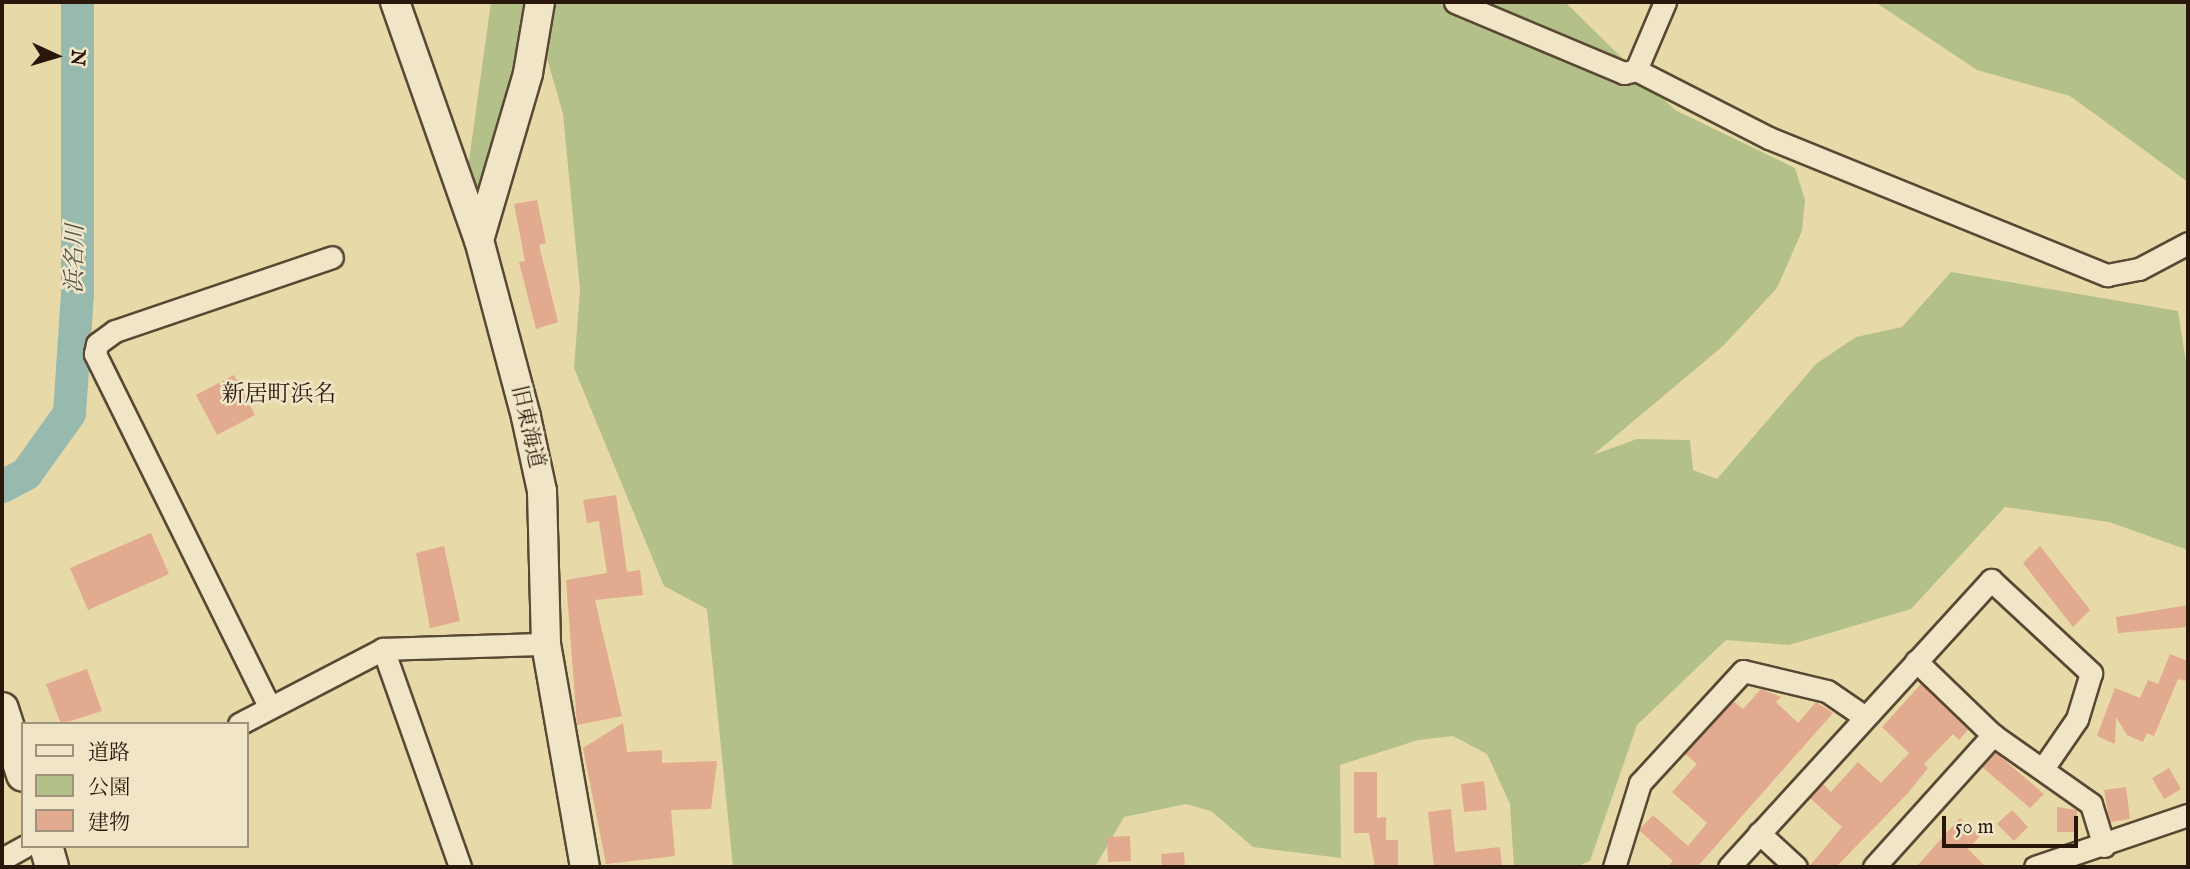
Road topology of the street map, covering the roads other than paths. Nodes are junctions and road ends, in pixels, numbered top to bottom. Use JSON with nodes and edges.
{"nodes":[{"id":1,"x":395,"y":2,"type":"edge"},
{"id":2,"x":540,"y":2,"type":"edge"},
{"id":3,"x":1455,"y":2,"type":"edge"},
{"id":4,"x":1665,"y":2,"type":"edge"},
{"id":5,"x":1636,"y":70,"type":"junction"},
{"id":6,"x":479,"y":240,"type":"junction"},
{"id":7,"x":2188,"y":243,"type":"edge"},
{"id":8,"x":332,"y":257,"type":"dead end"},
{"id":9,"x":546,"y":644,"type":"junction"},
{"id":10,"x":383,"y":649,"type":"junction"},
{"id":11,"x":1916,"y":661,"type":"junction"},
{"id":12,"x":270,"y":706,"type":"junction"},
{"id":13,"x":2,"y":709,"type":"edge"},
{"id":14,"x":1862,"y":715,"type":"junction"},
{"id":15,"x":242,"y":722,"type":"edge"},
{"id":16,"x":1993,"y":735,"type":"junction"},
{"id":17,"x":2044,"y":767,"type":"junction"},
{"id":18,"x":21,"y":769,"type":"edge"},
{"id":19,"x":2188,"y":815,"type":"edge"},
{"id":20,"x":1759,"y":833,"type":"junction"},
{"id":21,"x":2104,"y":846,"type":"junction"},
{"id":22,"x":21,"y":848,"type":"edge"},
{"id":23,"x":47,"y":848,"type":"edge"},
{"id":24,"x":2,"y":859,"type":"edge"},
{"id":25,"x":52,"y":867,"type":"edge"},
{"id":26,"x":460,"y":867,"type":"edge"},
{"id":27,"x":585,"y":867,"type":"edge"},
{"id":28,"x":1614,"y":867,"type":"edge"},
{"id":29,"x":1729,"y":867,"type":"edge"},
{"id":30,"x":1796,"y":867,"type":"edge"},
{"id":31,"x":1874,"y":867,"type":"edge"},
{"id":32,"x":2035,"y":867,"type":"edge"}],
"edges":[{"from":1,"to":6,"type":"street","name":"旧東海道"},
{"from":2,"to":6,"type":"street"},
{"from":3,"to":5,"type":"street"},
{"from":4,"to":5,"type":"street"},
{"from":5,"to":7,"type":"street"},
{"from":6,"to":9,"type":"street","name":"旧東海道"},
{"from":8,"to":12,"type":"street"},
{"from":9,"to":10,"type":"street"},
{"from":9,"to":27,"type":"street","name":"旧東海道"},
{"from":10,"to":12,"type":"street"},
{"from":10,"to":26,"type":"street"},
{"from":11,"to":14,"type":"street"},
{"from":11,"to":16,"type":"street"},
{"from":11,"to":17,"type":"street"},
{"from":12,"to":15,"type":"street"},
{"from":13,"to":18,"type":"main road"},
{"from":14,"to":20,"type":"street"},
{"from":14,"to":28,"type":"street"},
{"from":16,"to":17,"type":"street"},
{"from":16,"to":31,"type":"street"},
{"from":17,"to":21,"type":"street"},
{"from":19,"to":21,"type":"street"},
{"from":20,"to":29,"type":"street"},
{"from":20,"to":30,"type":"street"},
{"from":21,"to":32,"type":"street"},
{"from":22,"to":24,"type":"street"},
{"from":23,"to":25,"type":"main road"}]}
